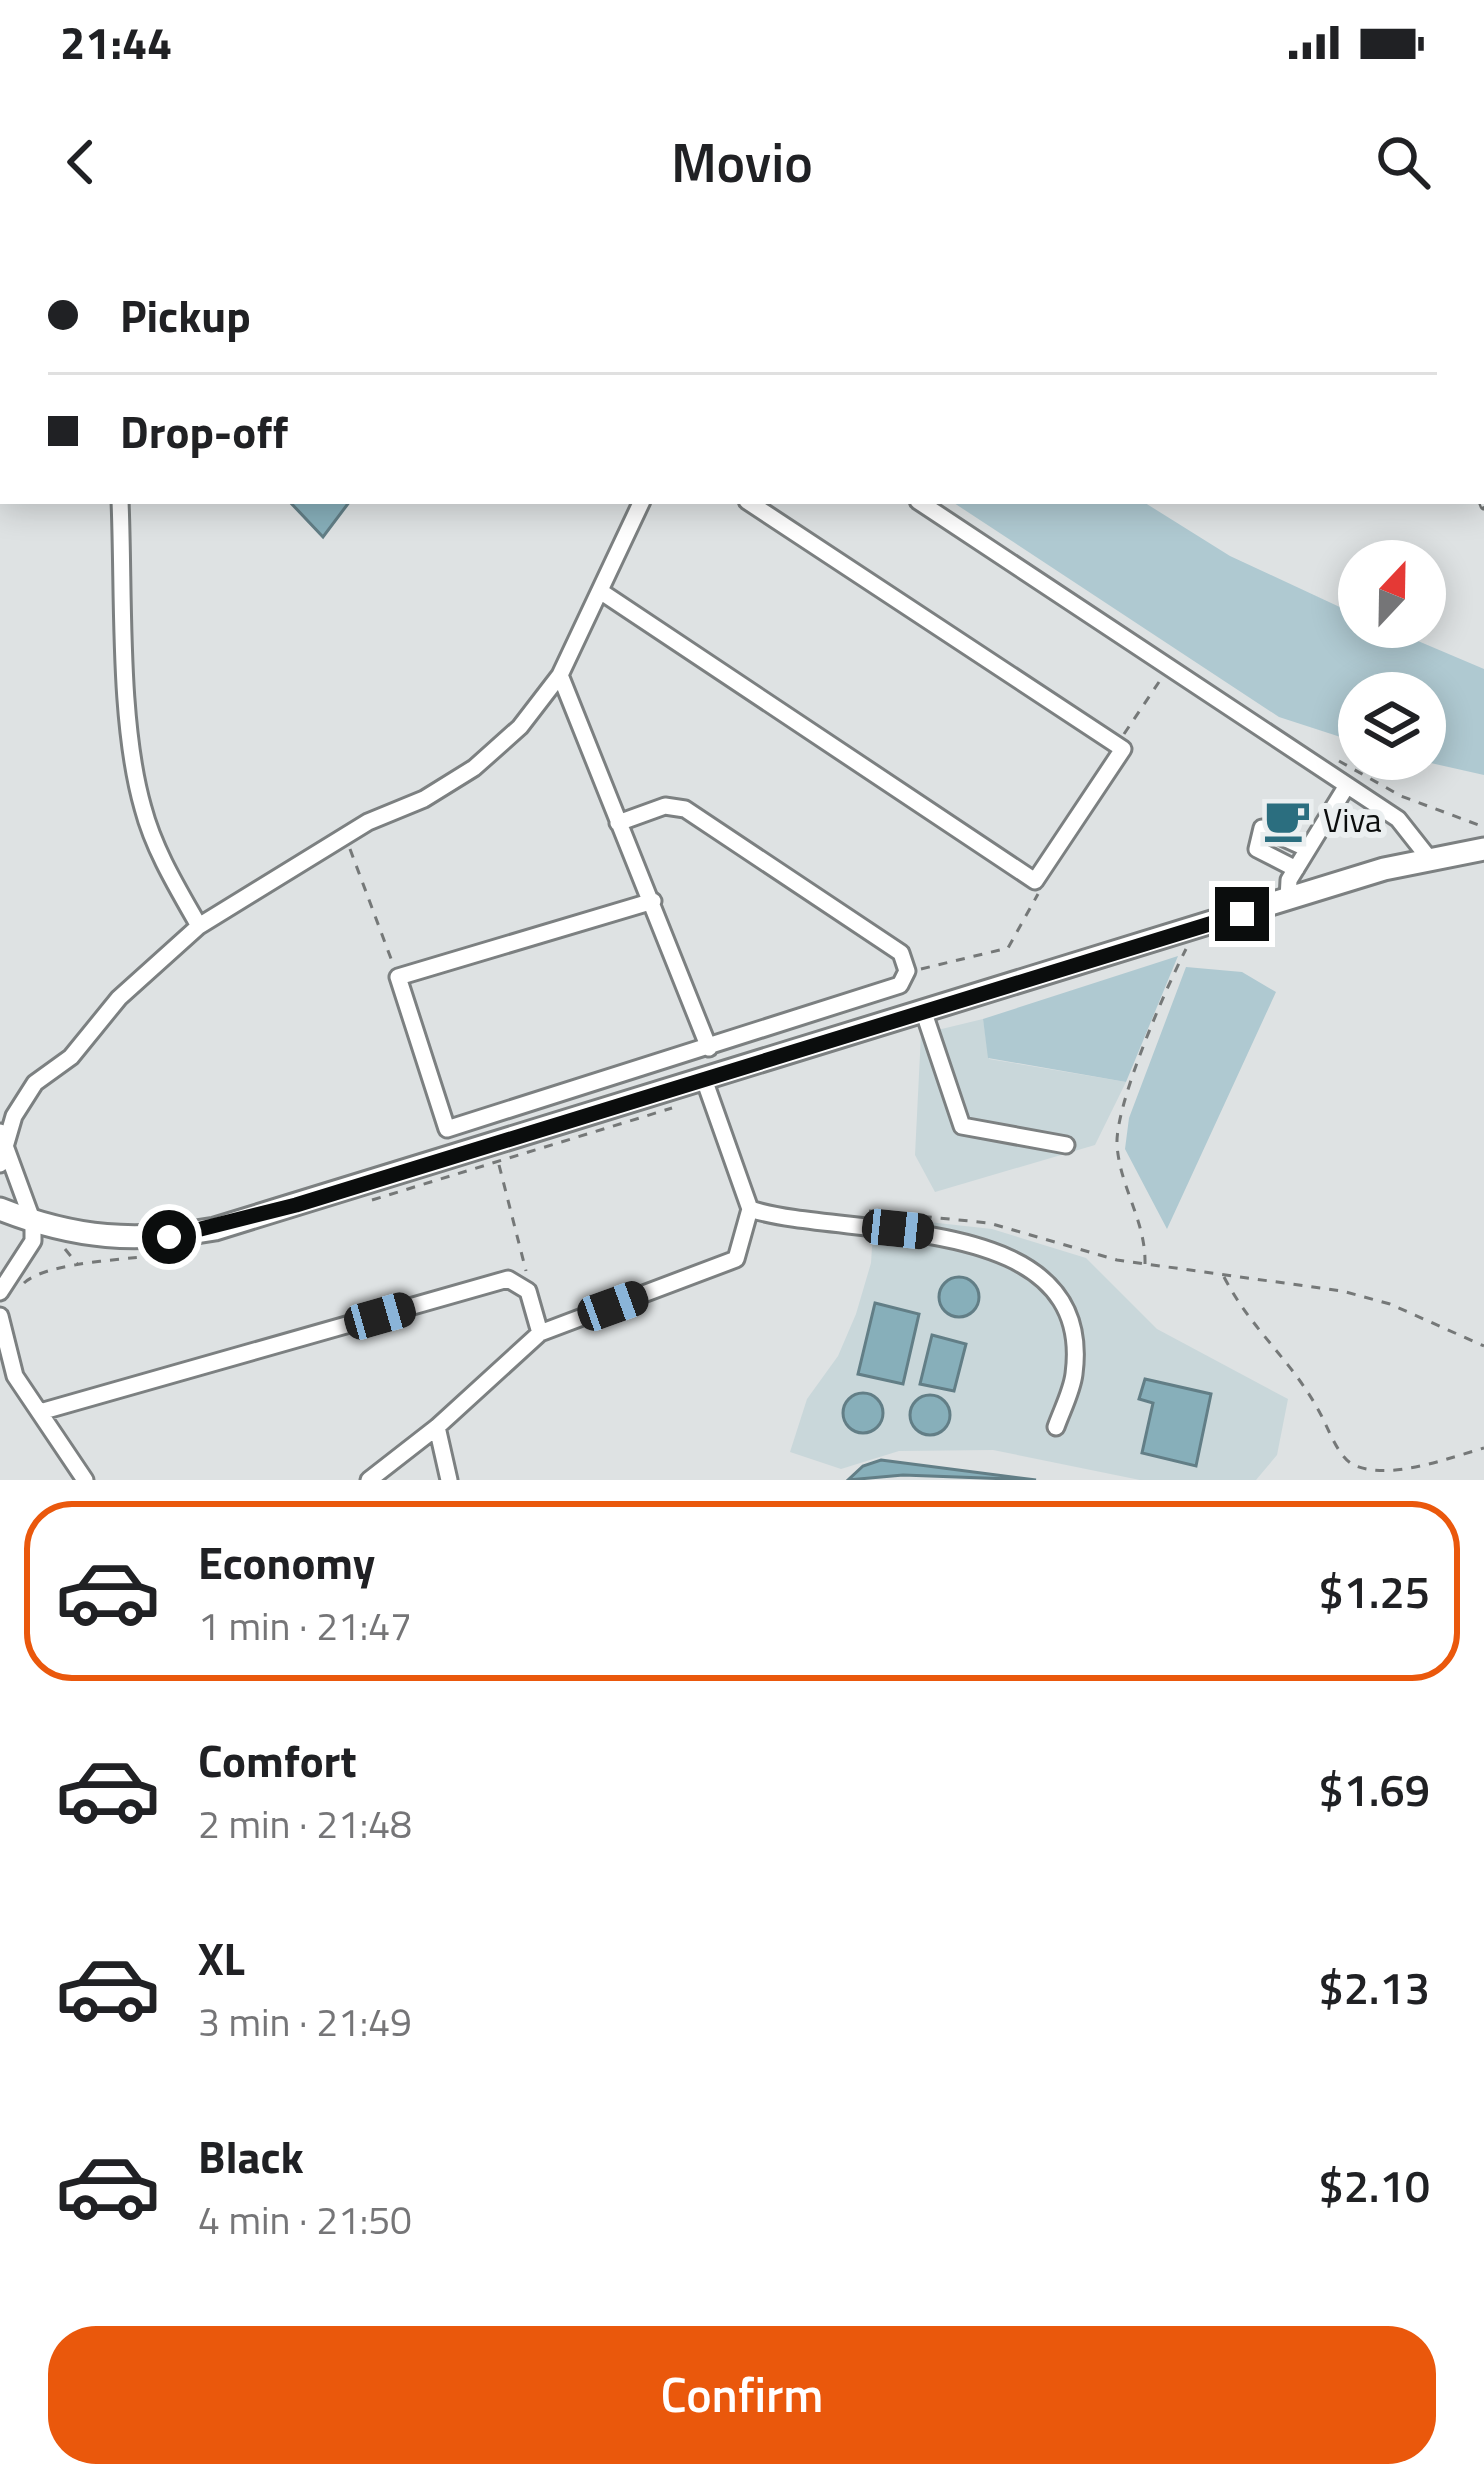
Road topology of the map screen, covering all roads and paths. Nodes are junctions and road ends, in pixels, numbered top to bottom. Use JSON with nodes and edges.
{"nodes":[{"id":1,"x":120,"y":504,"type":"edge"},
{"id":2,"x":641,"y":504,"type":"edge"},
{"id":3,"x":752,"y":504,"type":"edge"},
{"id":4,"x":922,"y":504,"type":"edge"},
{"id":5,"x":600,"y":591,"type":"junction"},
{"id":6,"x":1168,"y":668,"type":"junction"},
{"id":7,"x":560,"y":675,"type":"junction"},
{"id":8,"x":1117,"y":745,"type":"junction"},
{"id":9,"x":1346,"y":787,"type":"junction"},
{"id":10,"x":618,"y":823,"type":"junction"},
{"id":11,"x":345,"y":836,"type":"junction"},
{"id":12,"x":1308,"y":849,"type":"junction"},
{"id":13,"x":1484,"y":849,"type":"edge"},
{"id":14,"x":1428,"y":857,"type":"junction"},
{"id":15,"x":1296,"y":869,"type":"junction"},
{"id":16,"x":1035,"y":881,"type":"junction"},
{"id":17,"x":1288,"y":899,"type":"junction"},
{"id":18,"x":653,"y":901,"type":"junction"},
{"id":19,"x":199,"y":926,"type":"junction"},
{"id":20,"x":1187,"y":947,"type":"dead end"},
{"id":21,"x":907,"y":971,"type":"junction"},
{"id":22,"x":398,"y":976,"type":"junction"},
{"id":23,"x":924,"y":1013,"type":"junction"},
{"id":24,"x":709,"y":1048,"type":"junction"},
{"id":25,"x":705,"y":1082,"type":"junction"},
{"id":26,"x":0,"y":1132,"type":"edge"},
{"id":27,"x":1066,"y":1145,"type":"dead end"},
{"id":28,"x":3,"y":1158,"type":"edge"},
{"id":29,"x":500,"y":1165,"type":"dead end"},
{"id":30,"x":0,"y":1209,"type":"edge"},
{"id":31,"x":750,"y":1209,"type":"junction"},
{"id":32,"x":33,"y":1222,"type":"junction"},
{"id":33,"x":842,"y":1223,"type":"junction"},
{"id":34,"x":63,"y":1231,"type":"junction"},
{"id":35,"x":1144,"y":1264,"type":"junction"},
{"id":36,"x":1223,"y":1276,"type":"junction"},
{"id":37,"x":520,"y":1284,"type":"junction"},
{"id":38,"x":8,"y":1292,"type":"edge"},
{"id":39,"x":0,"y":1316,"type":"edge"},
{"id":40,"x":540,"y":1333,"type":"junction"},
{"id":41,"x":1484,"y":1346,"type":"edge"},
{"id":42,"x":40,"y":1412,"type":"junction"},
{"id":43,"x":437,"y":1427,"type":"junction"},
{"id":44,"x":1056,"y":1427,"type":"dead end"},
{"id":45,"x":1484,"y":1448,"type":"edge"},
{"id":46,"x":85,"y":1480,"type":"edge"},
{"id":47,"x":369,"y":1480,"type":"edge"},
{"id":48,"x":449,"y":1480,"type":"edge"}],
"edges":[{"from":1,"to":19,"type":"street"},
{"from":2,"to":5,"type":"street"},
{"from":3,"to":8,"type":"street"},
{"from":4,"to":6,"type":"street"},
{"from":5,"to":7,"type":"street"},
{"from":5,"to":16,"type":"street"},
{"from":6,"to":8,"type":"path"},
{"from":6,"to":9,"type":"street"},
{"from":7,"to":10,"type":"street"},
{"from":7,"to":11,"type":"street"},
{"from":8,"to":16,"type":"street"},
{"from":9,"to":12,"type":"street"},
{"from":9,"to":14,"type":"street"},
{"from":10,"to":18,"type":"street"},
{"from":10,"to":21,"type":"street"},
{"from":11,"to":19,"type":"street"},
{"from":11,"to":22,"type":"path"},
{"from":12,"to":15,"type":"street"},
{"from":12,"to":15,"type":"street"},
{"from":13,"to":14,"type":"main road"},
{"from":14,"to":17,"type":"main road"},
{"from":15,"to":17,"type":"street"},
{"from":16,"to":21,"type":"path"},
{"from":17,"to":23,"type":"main road"},
{"from":18,"to":22,"type":"street"},
{"from":18,"to":24,"type":"street"},
{"from":19,"to":28,"type":"street"},
{"from":20,"to":35,"type":"path"},
{"from":21,"to":24,"type":"street"},
{"from":22,"to":24,"type":"street"},
{"from":23,"to":25,"type":"main road"},
{"from":23,"to":27,"type":"street"},
{"from":25,"to":31,"type":"street"},
{"from":25,"to":34,"type":"main road"},
{"from":26,"to":28,"type":"street"},
{"from":28,"to":32,"type":"street"},
{"from":29,"to":37,"type":"path"},
{"from":30,"to":32,"type":"main road"},
{"from":31,"to":33,"type":"street"},
{"from":31,"to":40,"type":"street"},
{"from":32,"to":34,"type":"main road"},
{"from":32,"to":38,"type":"street"},
{"from":33,"to":35,"type":"path"},
{"from":33,"to":44,"type":"street"},
{"from":34,"to":38,"type":"path"},
{"from":35,"to":36,"type":"path"},
{"from":36,"to":41,"type":"path"},
{"from":36,"to":45,"type":"path"},
{"from":37,"to":40,"type":"street"},
{"from":37,"to":42,"type":"street"},
{"from":39,"to":42,"type":"street"},
{"from":40,"to":43,"type":"street"},
{"from":42,"to":46,"type":"street"},
{"from":43,"to":47,"type":"street"},
{"from":43,"to":48,"type":"street"}]}
